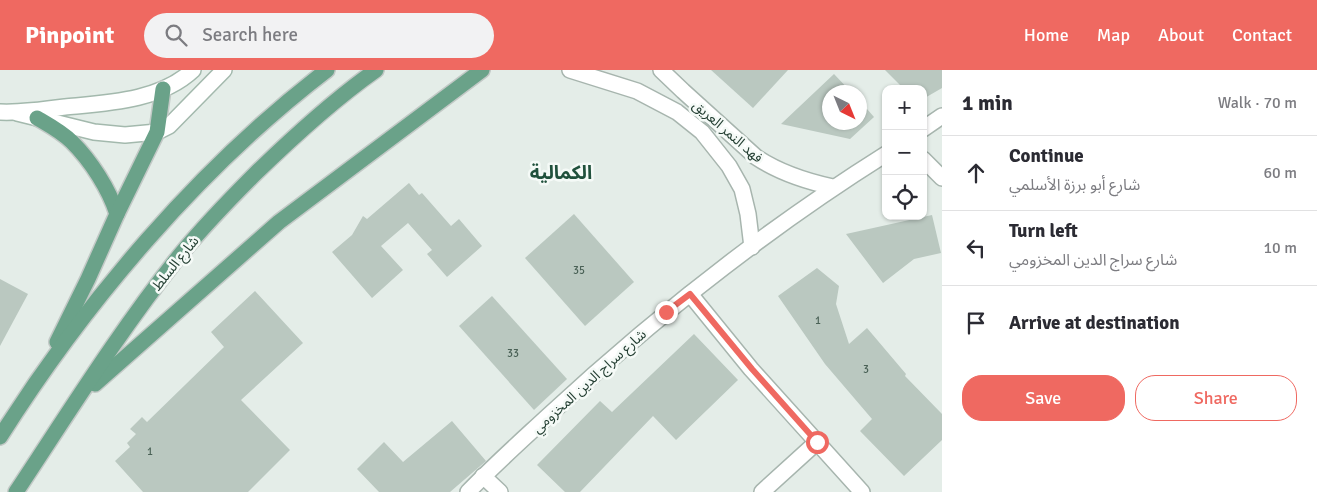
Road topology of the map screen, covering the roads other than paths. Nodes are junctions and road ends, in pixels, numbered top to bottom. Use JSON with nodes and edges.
{"nodes":[{"id":1,"x":193,"y":70,"type":"edge"},
{"id":2,"x":224,"y":70,"type":"edge"},
{"id":3,"x":376,"y":70,"type":"edge"},
{"id":4,"x":482,"y":70,"type":"edge"},
{"id":5,"x":570,"y":70,"type":"edge"},
{"id":6,"x":661,"y":70,"type":"edge"},
{"id":7,"x":326,"y":71,"type":"edge"},
{"id":8,"x":163,"y":89,"type":"junction"},
{"id":9,"x":0,"y":112,"type":"edge"},
{"id":10,"x":17,"y":113,"type":"junction"},
{"id":11,"x":942,"y":116,"type":"edge"},
{"id":12,"x":37,"y":118,"type":"junction"},
{"id":13,"x":715,"y":119,"type":"junction"},
{"id":14,"x":927,"y":126,"type":"edge"},
{"id":15,"x":156,"y":132,"type":"junction"},
{"id":16,"x":702,"y":132,"type":"junction"},
{"id":17,"x":882,"y":157,"type":"edge"},
{"id":18,"x":927,"y":163,"type":"edge"},
{"id":19,"x":942,"y":178,"type":"edge"},
{"id":20,"x":833,"y":188,"type":"junction"},
{"id":21,"x":117,"y":214,"type":"junction"},
{"id":22,"x":752,"y":247,"type":"junction"},
{"id":23,"x":690,"y":294,"type":"junction"},
{"id":24,"x":32,"y":387,"type":"junction"},
{"id":25,"x":78,"y":398,"type":"junction"},
{"id":26,"x":0,"y":437,"type":"edge"},
{"id":27,"x":817,"y":442,"type":"junction"},
{"id":28,"x":484,"y":476,"type":"junction"},
{"id":29,"x":16,"y":492,"type":"edge"},
{"id":30,"x":468,"y":492,"type":"edge"},
{"id":31,"x":500,"y":492,"type":"edge"},
{"id":32,"x":762,"y":492,"type":"edge"},
{"id":33,"x":862,"y":492,"type":"edge"}],
"edges":[{"from":1,"to":8,"type":"street"},
{"from":2,"to":15,"type":"street"},
{"from":3,"to":25,"type":"main road","name":"شارع السلط"},
{"from":4,"to":25,"type":"main road"},
{"from":5,"to":16,"type":"street","name":"فهد النمر العريق"},
{"from":6,"to":13,"type":"street","name":"فهد النمر العريق"},
{"from":7,"to":24,"type":"main road"},
{"from":8,"to":10,"type":"street"},
{"from":8,"to":15,"type":"main road"},
{"from":9,"to":10,"type":"street"},
{"from":10,"to":12,"type":"street"},
{"from":11,"to":14,"type":"street"},
{"from":12,"to":15,"type":"street"},
{"from":12,"to":21,"type":"main road"},
{"from":13,"to":16,"type":"street"},
{"from":13,"to":20,"type":"street","name":"فهد النمر العريق"},
{"from":15,"to":21,"type":"main road"},
{"from":16,"to":22,"type":"street","name":"فهد النمر العريق"},
{"from":17,"to":20,"type":"street","name":"شارع سراج الدين المخزومي"},
{"from":18,"to":19,"type":"street"},
{"from":20,"to":22,"type":"street","name":"شارع سراج الدين المخزومي"},
{"from":21,"to":24,"type":"main road"},
{"from":22,"to":23,"type":"street","name":"شارع سراج الدين المخزومي"},
{"from":23,"to":27,"type":"street"},
{"from":23,"to":28,"type":"street","name":"شارع سراج الدين المخزومي"},
{"from":24,"to":26,"type":"main road"},
{"from":25,"to":29,"type":"main road","name":"شارع السلط"},
{"from":27,"to":32,"type":"street"},
{"from":27,"to":33,"type":"street"},
{"from":28,"to":30,"type":"street","name":"شارع سراج الدين المخزومي"},
{"from":28,"to":31,"type":"street"}]}
